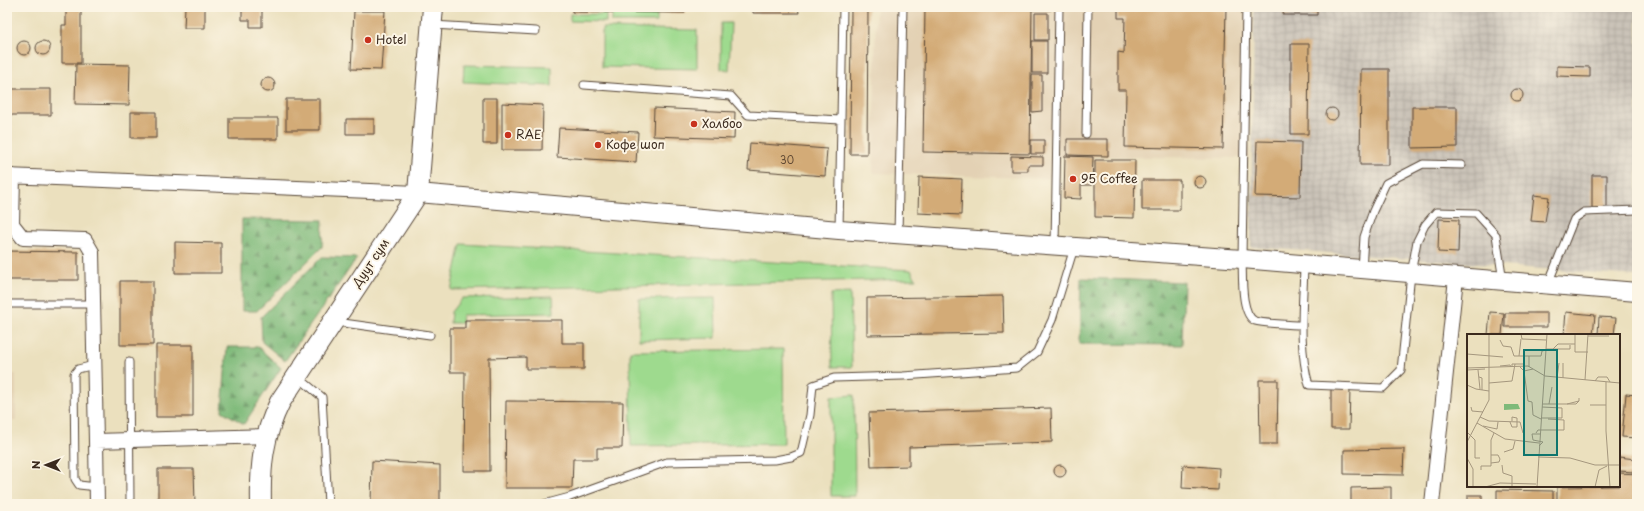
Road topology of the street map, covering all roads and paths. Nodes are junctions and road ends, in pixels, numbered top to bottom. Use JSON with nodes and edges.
{"nodes":[{"id":1,"x":843,"y":7,"type":"edge"},
{"id":2,"x":903,"y":7,"type":"edge"},
{"id":3,"x":1059,"y":7,"type":"edge"},
{"id":4,"x":1088,"y":7,"type":"edge"},
{"id":5,"x":1246,"y":7,"type":"edge"},
{"id":6,"x":432,"y":16,"type":"edge"},
{"id":7,"x":536,"y":31,"type":"dead end"},
{"id":8,"x":584,"y":86,"type":"dead end"},
{"id":9,"x":841,"y":120,"type":"junction"},
{"id":10,"x":1086,"y":134,"type":"dead end"},
{"id":11,"x":1462,"y":165,"type":"dead end"},
{"id":12,"x":10,"y":176,"type":"edge"},
{"id":13,"x":418,"y":193,"type":"junction"},
{"id":14,"x":1637,"y":210,"type":"edge"},
{"id":15,"x":839,"y":230,"type":"junction"},
{"id":16,"x":898,"y":234,"type":"junction"},
{"id":17,"x":1055,"y":246,"type":"junction"},
{"id":18,"x":1074,"y":248,"type":"junction"},
{"id":19,"x":1242,"y":259,"type":"junction"},
{"id":20,"x":1304,"y":266,"type":"junction"},
{"id":21,"x":1362,"y":270,"type":"junction"},
{"id":22,"x":1412,"y":274,"type":"junction"},
{"id":23,"x":1456,"y":278,"type":"junction"},
{"id":24,"x":1504,"y":281,"type":"junction"},
{"id":25,"x":1548,"y":285,"type":"junction"},
{"id":26,"x":1637,"y":292,"type":"edge"},
{"id":27,"x":7,"y":304,"type":"edge"},
{"id":28,"x":93,"y":304,"type":"junction"},
{"id":29,"x":332,"y":321,"type":"junction"},
{"id":30,"x":1302,"y":325,"type":"junction"},
{"id":31,"x":430,"y":335,"type":"dead end"},
{"id":32,"x":129,"y":362,"type":"dead end"},
{"id":33,"x":94,"y":365,"type":"junction"},
{"id":34,"x":296,"y":375,"type":"junction"},
{"id":35,"x":266,"y":436,"type":"junction"},
{"id":36,"x":129,"y":440,"type":"junction"},
{"id":37,"x":96,"y":441,"type":"junction"},
{"id":38,"x":97,"y":486,"type":"junction"},
{"id":39,"x":97,"y":504,"type":"edge"},
{"id":40,"x":130,"y":504,"type":"edge"},
{"id":41,"x":261,"y":504,"type":"edge"},
{"id":42,"x":328,"y":504,"type":"edge"},
{"id":43,"x":544,"y":504,"type":"edge"},
{"id":44,"x":1432,"y":504,"type":"edge"}],
"edges":[{"from":1,"to":9,"type":"lane"},
{"from":2,"to":16,"type":"lane"},
{"from":3,"to":17,"type":"lane"},
{"from":4,"to":10,"type":"lane"},
{"from":5,"to":19,"type":"lane"},
{"from":6,"to":7,"type":"lane"},
{"from":6,"to":13,"type":"main road","name":"Дуут сум"},
{"from":8,"to":9,"type":"lane"},
{"from":9,"to":15,"type":"lane"},
{"from":11,"to":21,"type":"lane"},
{"from":12,"to":13,"type":"street"},
{"from":12,"to":28,"type":"street"},
{"from":13,"to":15,"type":"street"},
{"from":13,"to":29,"type":"main road","name":"Дуут сум"},
{"from":14,"to":25,"type":"lane"},
{"from":15,"to":16,"type":"street"},
{"from":16,"to":17,"type":"street"},
{"from":17,"to":18,"type":"street"},
{"from":18,"to":19,"type":"street"},
{"from":18,"to":43,"type":"lane"},
{"from":19,"to":20,"type":"street"},
{"from":19,"to":30,"type":"lane"},
{"from":20,"to":21,"type":"street"},
{"from":20,"to":30,"type":"lane"},
{"from":21,"to":22,"type":"street"},
{"from":22,"to":23,"type":"street"},
{"from":22,"to":24,"type":"lane"},
{"from":22,"to":30,"type":"lane"},
{"from":23,"to":24,"type":"street"},
{"from":23,"to":44,"type":"street"},
{"from":24,"to":25,"type":"street"},
{"from":25,"to":26,"type":"street"},
{"from":27,"to":28,"type":"lane"},
{"from":28,"to":33,"type":"street"},
{"from":29,"to":31,"type":"lane"},
{"from":29,"to":34,"type":"main road","name":"Дуут сум"},
{"from":32,"to":36,"type":"lane"},
{"from":33,"to":37,"type":"street"},
{"from":33,"to":38,"type":"lane"},
{"from":34,"to":35,"type":"main road","name":"Дуут сум"},
{"from":34,"to":42,"type":"lane"},
{"from":35,"to":36,"type":"street"},
{"from":35,"to":41,"type":"main road","name":"Дуут сум"},
{"from":36,"to":37,"type":"street"},
{"from":36,"to":40,"type":"lane"},
{"from":37,"to":38,"type":"street"},
{"from":38,"to":39,"type":"street"}]}
